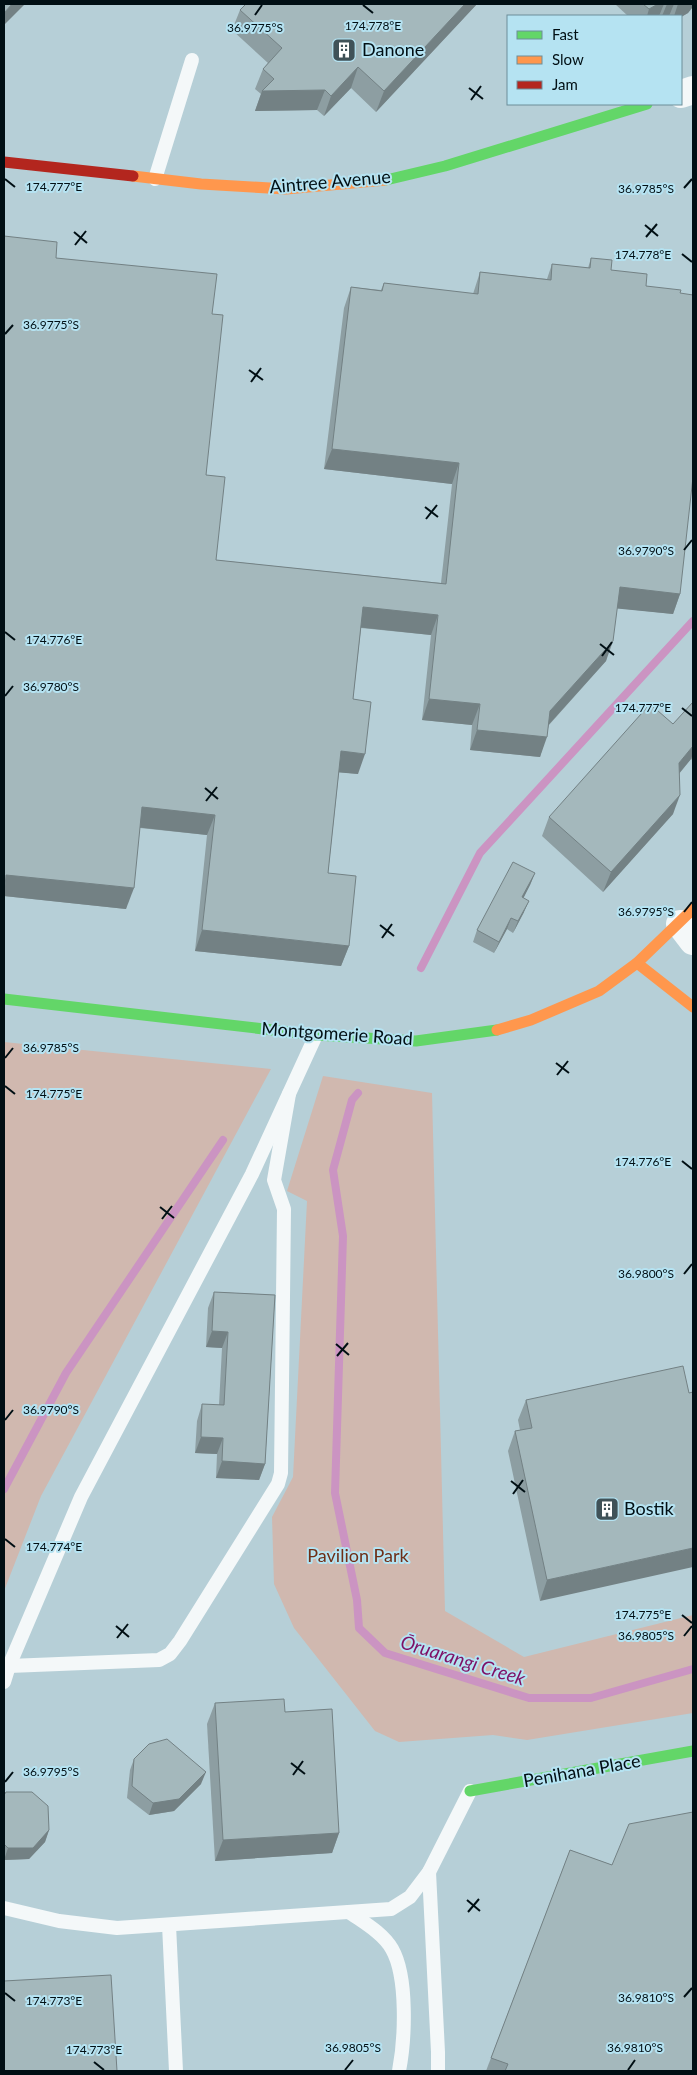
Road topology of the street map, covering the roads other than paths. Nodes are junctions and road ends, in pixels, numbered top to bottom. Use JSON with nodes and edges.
{"nodes":[{"id":1,"x":192,"y":60,"type":"dead end"},
{"id":2,"x":644,"y":105,"type":"edge"},
{"id":3,"x":4,"y":162,"type":"edge"},
{"id":4,"x":155,"y":179,"type":"junction"},
{"id":5,"x":689,"y":925,"type":"edge"},
{"id":6,"x":637,"y":963,"type":"junction"},
{"id":7,"x":4,"y":1000,"type":"edge"},
{"id":8,"x":693,"y":1007,"type":"edge"},
{"id":9,"x":316,"y":1035,"type":"junction"},
{"id":10,"x":289,"y":1094,"type":"junction"},
{"id":11,"x":9,"y":1666,"type":"junction"},
{"id":12,"x":4,"y":1682,"type":"edge"},
{"id":13,"x":693,"y":1751,"type":"edge"},
{"id":14,"x":470,"y":1791,"type":"joint"},
{"id":15,"x":429,"y":1872,"type":"junction"},
{"id":16,"x":4,"y":1908,"type":"edge"},
{"id":17,"x":349,"y":1912,"type":"junction"},
{"id":18,"x":168,"y":1925,"type":"junction"},
{"id":19,"x":176,"y":2071,"type":"edge"},
{"id":20,"x":399,"y":2071,"type":"edge"},
{"id":21,"x":438,"y":2071,"type":"edge"}],
"edges":[{"from":1,"to":4,"type":"lane"},
{"from":2,"to":4,"type":"street","name":"Aintree Avenue"},
{"from":3,"to":4,"type":"street","name":"Aintree Avenue"},
{"from":5,"to":6,"type":"street","name":"Montgomerie Road"},
{"from":6,"to":8,"type":"street"},
{"from":6,"to":9,"type":"street","name":"Montgomerie Road"},
{"from":7,"to":9,"type":"street","name":"Montgomerie Road"},
{"from":9,"to":10,"type":"lane"},
{"from":10,"to":11,"type":"lane"},
{"from":10,"to":11,"type":"lane"},
{"from":11,"to":12,"type":"lane"},
{"from":13,"to":14,"type":"street","name":"Penihana Place"},
{"from":14,"to":15,"type":"lane"},
{"from":15,"to":17,"type":"lane"},
{"from":15,"to":21,"type":"lane"},
{"from":16,"to":18,"type":"lane"},
{"from":17,"to":18,"type":"lane"},
{"from":17,"to":20,"type":"lane"},
{"from":18,"to":19,"type":"lane"}]}
